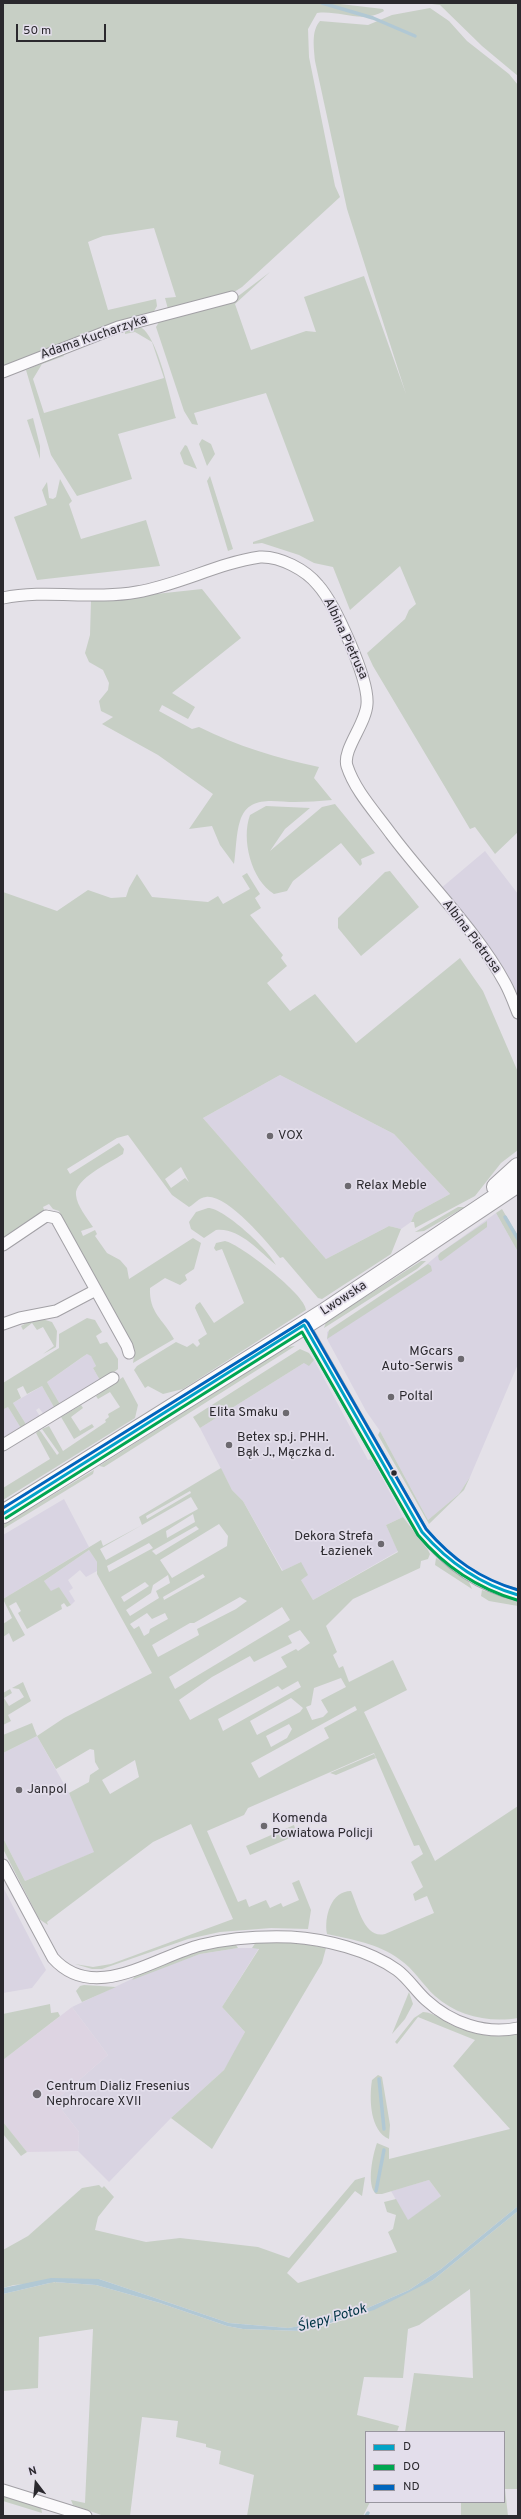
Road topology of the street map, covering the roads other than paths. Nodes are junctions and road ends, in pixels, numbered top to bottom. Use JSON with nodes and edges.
{"nodes":[{"id":1,"x":232,"y":298,"type":"dead end"},
{"id":2,"x":3,"y":372,"type":"edge"},
{"id":3,"x":3,"y":598,"type":"edge"},
{"id":4,"x":518,"y":1013,"type":"edge"},
{"id":5,"x":518,"y":1168,"type":"edge"},
{"id":6,"x":518,"y":1183,"type":"edge"},
{"id":7,"x":439,"y":1236,"type":"junction"},
{"id":8,"x":3,"y":1245,"type":"edge"},
{"id":9,"x":96,"y":1290,"type":"junction"},
{"id":10,"x":4,"y":1321,"type":"edge"},
{"id":11,"x":304,"y":1325,"type":"junction"},
{"id":12,"x":129,"y":1353,"type":"dead end"},
{"id":13,"x":113,"y":1378,"type":"dead end"},
{"id":14,"x":3,"y":1445,"type":"edge"},
{"id":15,"x":3,"y":1514,"type":"edge"},
{"id":16,"x":518,"y":1595,"type":"edge"},
{"id":17,"x":3,"y":1865,"type":"edge"},
{"id":18,"x":518,"y":2028,"type":"edge"},
{"id":19,"x":3,"y":2490,"type":"edge"},
{"id":20,"x":86,"y":2516,"type":"edge"}],
"edges":[{"from":1,"to":2,"type":"street","name":"Adama Kucharzyka"},
{"from":3,"to":4,"type":"street","name":"Albina Pietrusa"},
{"from":5,"to":7,"type":"main road","name":"Lwowska"},
{"from":6,"to":7,"type":"main road","name":"Lwowska"},
{"from":7,"to":11,"type":"main road","name":"Lwowska"},
{"from":8,"to":9,"type":"street"},
{"from":9,"to":10,"type":"street"},
{"from":9,"to":12,"type":"street"},
{"from":11,"to":15,"type":"main road","name":"Lwowska"},
{"from":11,"to":16,"type":"street"},
{"from":13,"to":14,"type":"street"},
{"from":17,"to":18,"type":"street"},
{"from":19,"to":20,"type":"street"}]}
